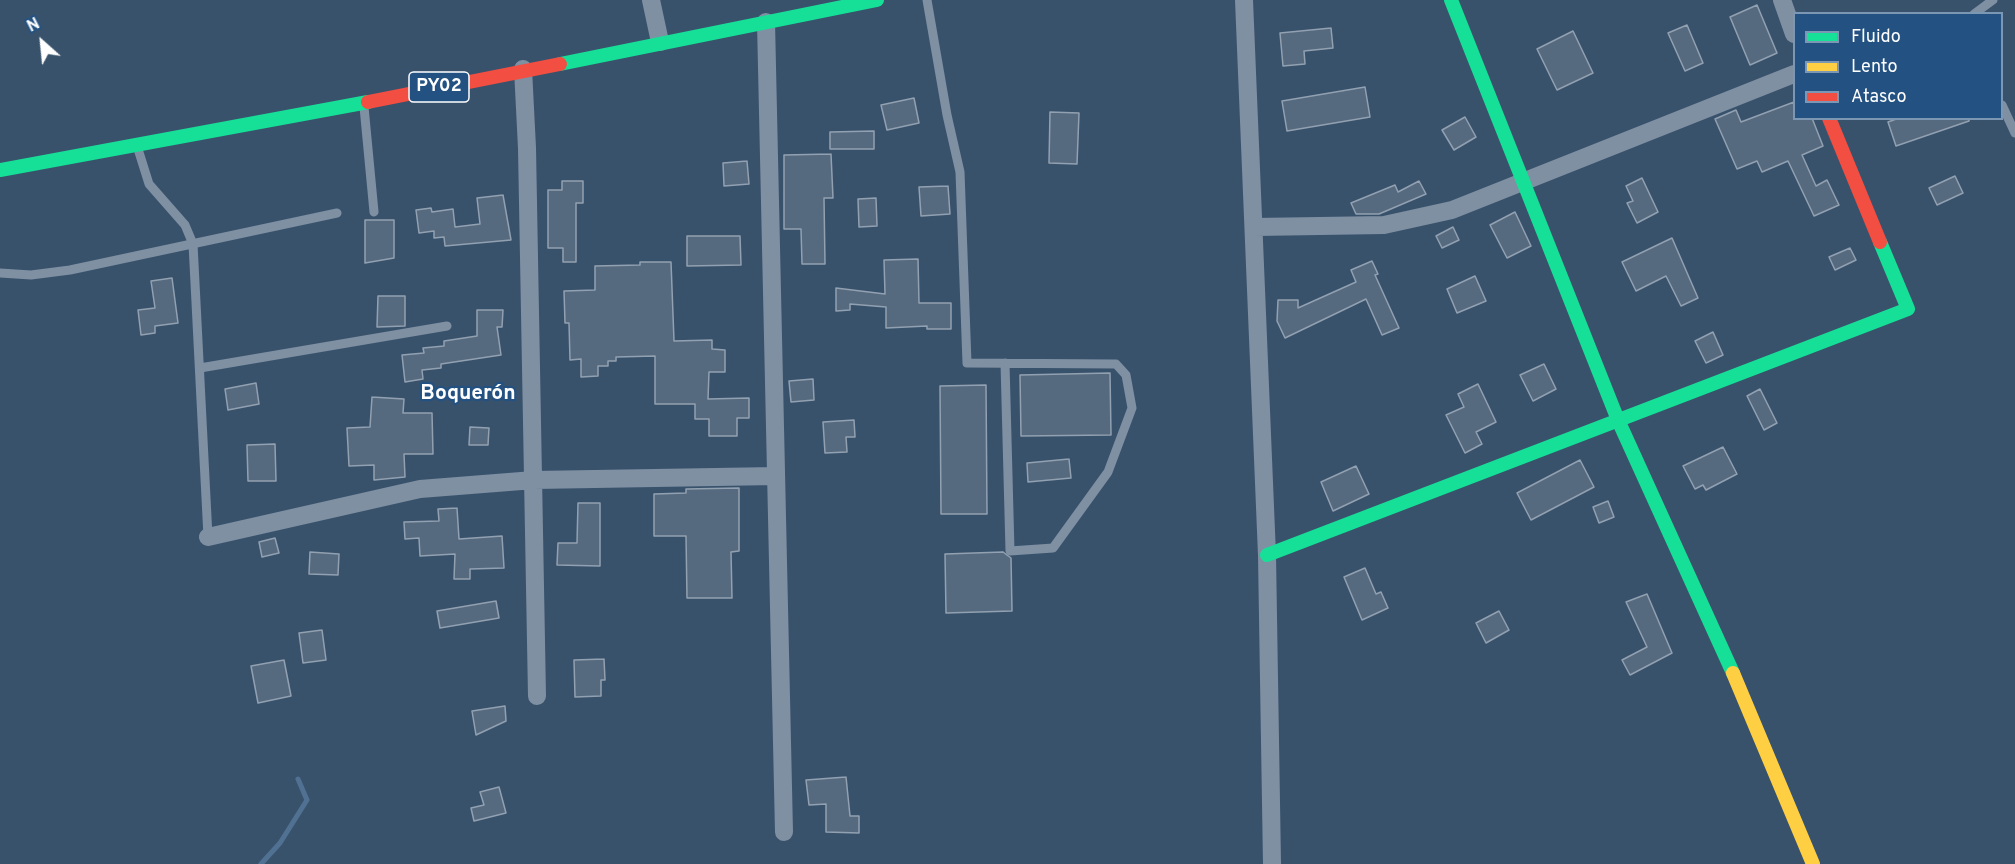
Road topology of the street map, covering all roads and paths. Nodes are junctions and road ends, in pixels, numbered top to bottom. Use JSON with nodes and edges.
{"nodes":[{"id":1,"x":651,"y":0,"type":"edge"},
{"id":2,"x":877,"y":0,"type":"edge"},
{"id":3,"x":927,"y":0,"type":"edge"},
{"id":4,"x":1244,"y":0,"type":"edge"},
{"id":5,"x":1451,"y":0,"type":"edge"},
{"id":6,"x":1782,"y":0,"type":"edge"},
{"id":7,"x":1993,"y":0,"type":"edge"},
{"id":8,"x":1977,"y":12,"type":"edge"},
{"id":9,"x":766,"y":21,"type":"junction"},
{"id":10,"x":1793,"y":31,"type":"edge"},
{"id":11,"x":660,"y":42,"type":"junction"},
{"id":12,"x":523,"y":69,"type":"junction"},
{"id":13,"x":1793,"y":74,"type":"edge"},
{"id":14,"x":363,"y":103,"type":"junction"},
{"id":15,"x":2003,"y":109,"type":"edge"},
{"id":16,"x":1830,"y":120,"type":"edge"},
{"id":17,"x":2015,"y":133,"type":"edge"},
{"id":18,"x":136,"y":144,"type":"junction"},
{"id":19,"x":0,"y":170,"type":"edge"},
{"id":20,"x":1523,"y":183,"type":"junction"},
{"id":21,"x":374,"y":212,"type":"dead end"},
{"id":22,"x":337,"y":213,"type":"dead end"},
{"id":23,"x":1255,"y":227,"type":"junction"},
{"id":24,"x":193,"y":244,"type":"junction"},
{"id":25,"x":0,"y":273,"type":"edge"},
{"id":26,"x":447,"y":326,"type":"dead end"},
{"id":27,"x":1005,"y":363,"type":"junction"},
{"id":28,"x":200,"y":368,"type":"junction"},
{"id":29,"x":1618,"y":420,"type":"junction"},
{"id":30,"x":776,"y":476,"type":"junction"},
{"id":31,"x":534,"y":480,"type":"junction"},
{"id":32,"x":208,"y":537,"type":"joint"},
{"id":33,"x":1266,"y":555,"type":"junction"},
{"id":34,"x":537,"y":696,"type":"dead end"},
{"id":35,"x":784,"y":832,"type":"dead end"},
{"id":36,"x":1272,"y":864,"type":"edge"},
{"id":37,"x":1814,"y":864,"type":"edge"}],
"edges":[{"from":1,"to":11,"type":"street"},
{"from":2,"to":9,"type":"street","number":"PY02"},
{"from":3,"to":27,"type":"lane"},
{"from":4,"to":23,"type":"street"},
{"from":5,"to":20,"type":"street"},
{"from":6,"to":10,"type":"street"},
{"from":7,"to":8,"type":"lane"},
{"from":9,"to":11,"type":"street","number":"PY02"},
{"from":9,"to":30,"type":"street"},
{"from":11,"to":12,"type":"street","number":"PY02"},
{"from":12,"to":14,"type":"street","number":"PY02"},
{"from":12,"to":31,"type":"street"},
{"from":13,"to":20,"type":"street"},
{"from":14,"to":18,"type":"street","number":"PY02"},
{"from":14,"to":21,"type":"lane"},
{"from":15,"to":17,"type":"lane"},
{"from":16,"to":29,"type":"street"},
{"from":18,"to":19,"type":"street","number":"PY02"},
{"from":18,"to":24,"type":"lane"},
{"from":20,"to":23,"type":"street"},
{"from":20,"to":29,"type":"street"},
{"from":22,"to":24,"type":"lane"},
{"from":23,"to":33,"type":"street"},
{"from":24,"to":25,"type":"lane"},
{"from":24,"to":28,"type":"lane"},
{"from":26,"to":28,"type":"lane"},
{"from":27,"to":27,"type":"lane"},
{"from":28,"to":32,"type":"lane"},
{"from":29,"to":33,"type":"street"},
{"from":29,"to":37,"type":"street"},
{"from":30,"to":31,"type":"street"},
{"from":30,"to":35,"type":"street"},
{"from":31,"to":32,"type":"street"},
{"from":31,"to":34,"type":"street"},
{"from":33,"to":36,"type":"street"}]}
